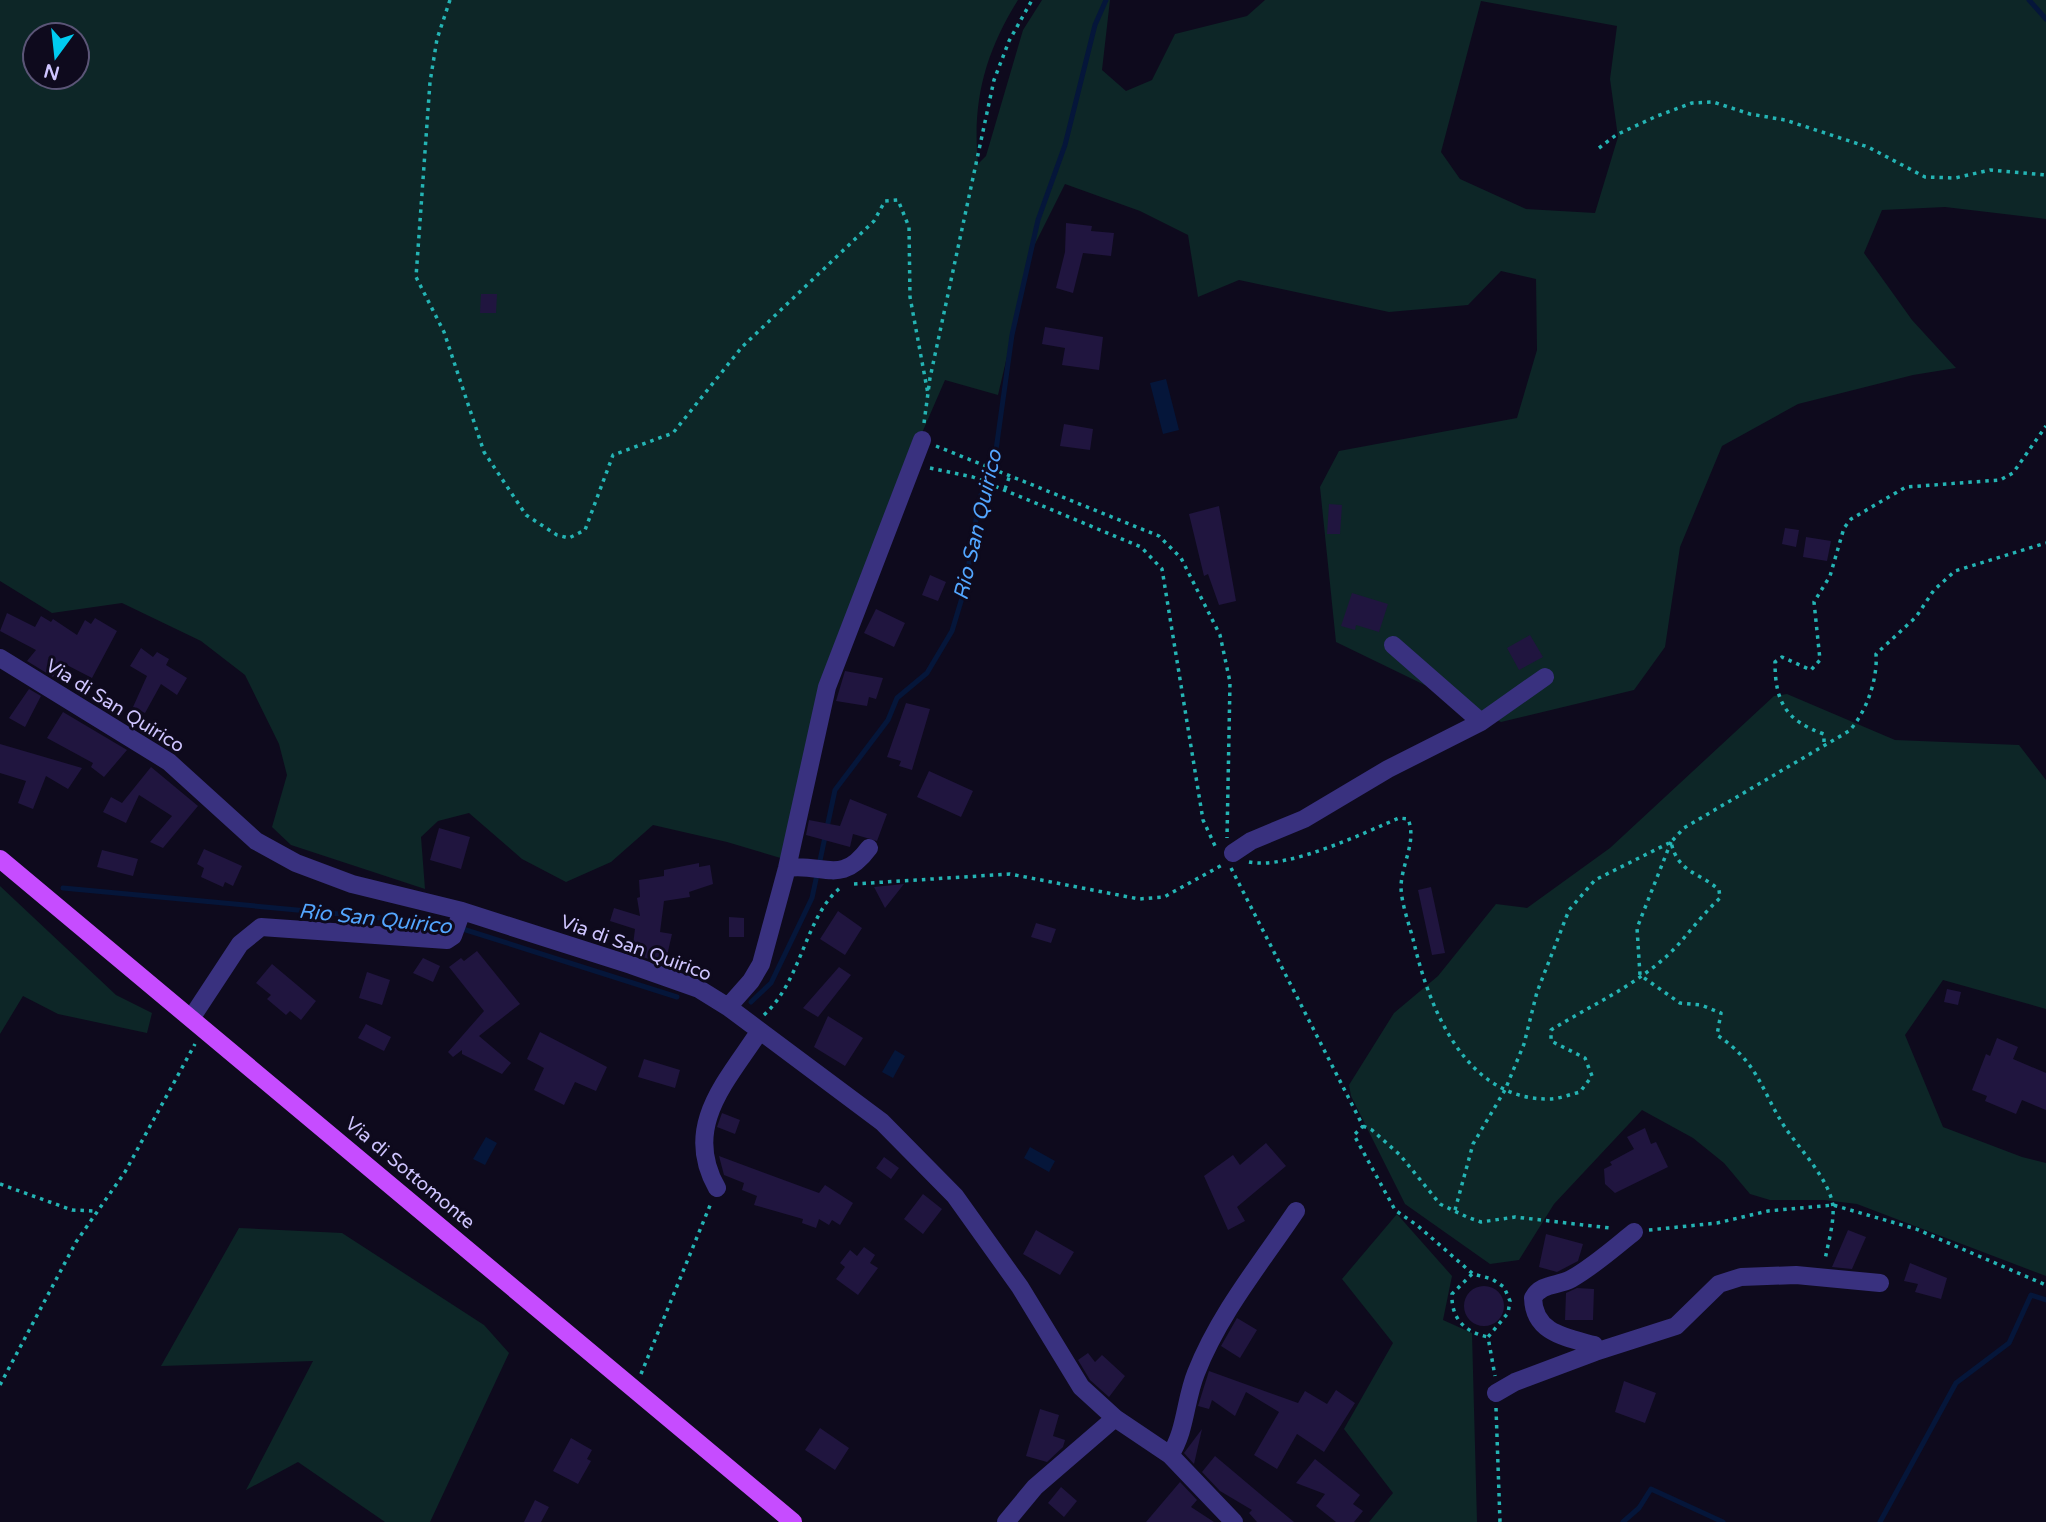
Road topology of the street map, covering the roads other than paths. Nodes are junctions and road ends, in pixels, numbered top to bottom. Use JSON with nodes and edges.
{"nodes":[{"id":1,"x":922,"y":440,"type":"road end"},
{"id":2,"x":1393,"y":645,"type":"dead end"},
{"id":3,"x":0,"y":658,"type":"edge"},
{"id":4,"x":1545,"y":677,"type":"dead end"},
{"id":5,"x":1481,"y":722,"type":"junction"},
{"id":6,"x":1230,"y":848,"type":"road end"},
{"id":7,"x":869,"y":849,"type":"dead end"},
{"id":8,"x":0,"y":859,"type":"edge"},
{"id":9,"x":794,"y":867,"type":"junction"},
{"id":10,"x":461,"y":914,"type":"junction"},
{"id":11,"x":728,"y":1007,"type":"junction"},
{"id":12,"x":198,"y":1022,"type":"junction"},
{"id":13,"x":755,"y":1029,"type":"junction"},
{"id":14,"x":717,"y":1188,"type":"road end"},
{"id":15,"x":1296,"y":1211,"type":"dead end"},
{"id":16,"x":1634,"y":1232,"type":"road end"},
{"id":17,"x":1880,"y":1283,"type":"dead end"},
{"id":18,"x":1595,"y":1352,"type":"junction"},
{"id":19,"x":1496,"y":1387,"type":"road end"},
{"id":20,"x":1115,"y":1418,"type":"junction"},
{"id":21,"x":1170,"y":1455,"type":"junction"},
{"id":22,"x":793,"y":1522,"type":"edge"},
{"id":23,"x":1006,"y":1522,"type":"edge"},
{"id":24,"x":1234,"y":1522,"type":"edge"}],
"edges":[{"from":1,"to":9,"type":"street"},
{"from":2,"to":5,"type":"street"},
{"from":3,"to":10,"type":"street","name":"Via di San Quirico"},
{"from":4,"to":5,"type":"street"},
{"from":5,"to":6,"type":"street"},
{"from":7,"to":9,"type":"street"},
{"from":8,"to":12,"type":"main road","name":"Via di Sottomonte"},
{"from":9,"to":11,"type":"street"},
{"from":10,"to":11,"type":"street","name":"Via di San Quirico"},
{"from":10,"to":12,"type":"street"},
{"from":11,"to":13,"type":"street","name":"Via di San Quirico"},
{"from":12,"to":22,"type":"main road","name":"Via di Sottomonte"},
{"from":13,"to":14,"type":"street"},
{"from":13,"to":20,"type":"street","name":"Via di San Quirico"},
{"from":15,"to":21,"type":"street"},
{"from":16,"to":18,"type":"street"},
{"from":17,"to":18,"type":"street"},
{"from":18,"to":19,"type":"street"},
{"from":20,"to":21,"type":"street","name":"Via di San Quirico"},
{"from":20,"to":23,"type":"street"},
{"from":21,"to":24,"type":"street","name":"Via di San Quirico"}]}
